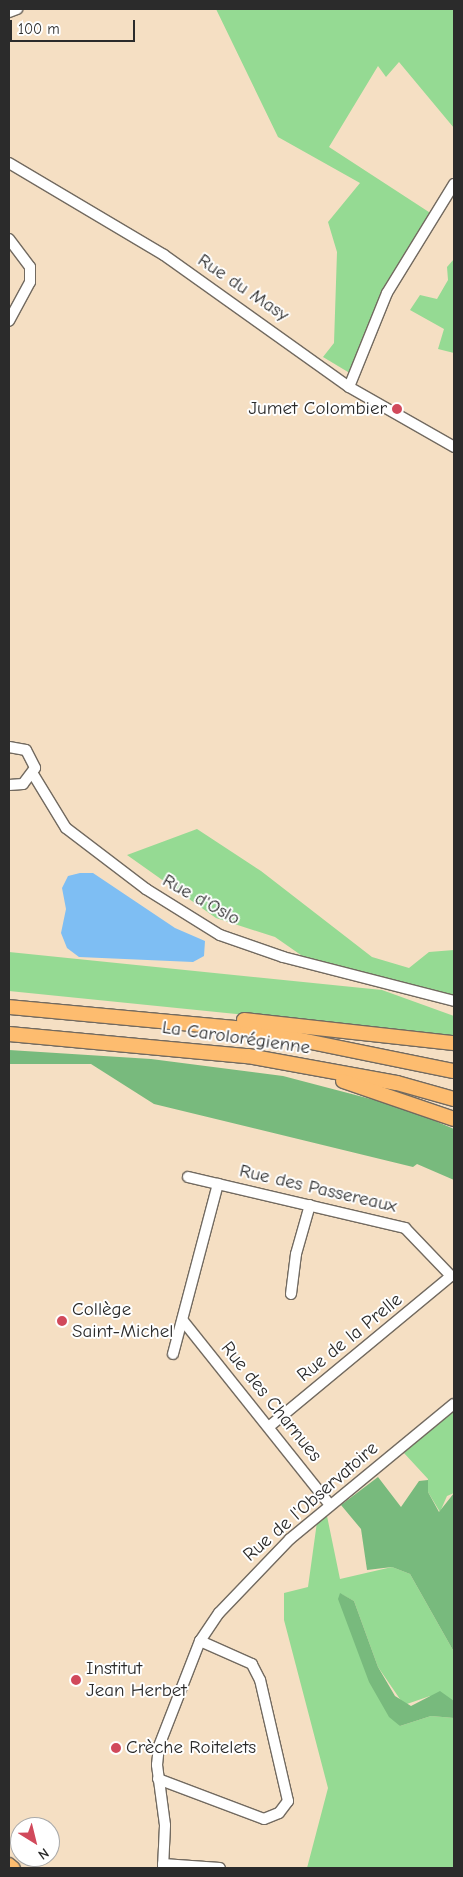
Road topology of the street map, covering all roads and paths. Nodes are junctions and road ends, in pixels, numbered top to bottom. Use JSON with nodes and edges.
{"nodes":[{"id":1,"x":17,"y":9,"type":"edge"},
{"id":2,"x":9,"y":12,"type":"edge"},
{"id":3,"x":9,"y":163,"type":"edge"},
{"id":4,"x":454,"y":184,"type":"edge"},
{"id":5,"x":9,"y":238,"type":"edge"},
{"id":6,"x":9,"y":321,"type":"edge"},
{"id":7,"x":349,"y":386,"type":"junction"},
{"id":8,"x":454,"y":447,"type":"edge"},
{"id":9,"x":9,"y":747,"type":"edge"},
{"id":10,"x":33,"y":774,"type":"junction"},
{"id":11,"x":9,"y":785,"type":"edge"},
{"id":12,"x":454,"y":1001,"type":"edge"},
{"id":13,"x":9,"y":1007,"type":"edge"},
{"id":14,"x":168,"y":1020,"type":"junction"},
{"id":15,"x":9,"y":1034,"type":"edge"},
{"id":16,"x":454,"y":1043,"type":"edge"},
{"id":17,"x":323,"y":1069,"type":"junction"},
{"id":18,"x":454,"y":1071,"type":"edge"},
{"id":19,"x":454,"y":1099,"type":"edge"},
{"id":20,"x":454,"y":1119,"type":"edge"},
{"id":21,"x":188,"y":1177,"type":"dead end"},
{"id":22,"x":218,"y":1184,"type":"junction"},
{"id":23,"x":310,"y":1205,"type":"junction"},
{"id":24,"x":451,"y":1276,"type":"joint"},
{"id":25,"x":291,"y":1294,"type":"dead end"},
{"id":26,"x":184,"y":1322,"type":"junction"},
{"id":27,"x":173,"y":1354,"type":"dead end"},
{"id":28,"x":454,"y":1404,"type":"edge"},
{"id":29,"x":270,"y":1426,"type":"junction"},
{"id":30,"x":330,"y":1505,"type":"junction"},
{"id":31,"x":200,"y":1641,"type":"junction"},
{"id":32,"x":158,"y":1779,"type":"junction"},
{"id":33,"x":9,"y":1864,"type":"edge"},
{"id":34,"x":163,"y":1866,"type":"edge"},
{"id":35,"x":14,"y":1868,"type":"edge"},
{"id":36,"x":220,"y":1868,"type":"edge"}],
"edges":[{"from":1,"to":2,"type":"street"},
{"from":3,"to":7,"type":"street","name":"Rue du Masy"},
{"from":4,"to":7,"type":"street"},
{"from":5,"to":6,"type":"street"},
{"from":7,"to":8,"type":"street","name":"Rue du Masy"},
{"from":9,"to":10,"type":"street","name":"Rue d'Oslo"},
{"from":10,"to":11,"type":"street"},
{"from":10,"to":12,"type":"street","name":"Rue d'Oslo"},
{"from":13,"to":14,"type":"highway","name":"La Carolorégienne"},
{"from":14,"to":16,"type":"highway"},
{"from":14,"to":18,"type":"highway","name":"La Carolorégienne"},
{"from":15,"to":17,"type":"highway","name":"La Carolorégienne"},
{"from":17,"to":19,"type":"highway","name":"La Carolorégienne"},
{"from":17,"to":20,"type":"highway"},
{"from":21,"to":22,"type":"street","name":"Rue des Passereaux"},
{"from":22,"to":23,"type":"street","name":"Rue des Passereaux"},
{"from":22,"to":26,"type":"street"},
{"from":23,"to":24,"type":"street","name":"Rue des Passereaux"},
{"from":23,"to":25,"type":"street"},
{"from":24,"to":29,"type":"street","name":"Rue de la Prelle"},
{"from":26,"to":27,"type":"street"},
{"from":26,"to":29,"type":"street","name":"Rue des Charnues"},
{"from":28,"to":30,"type":"street","name":"Rue de l'Observatoire"},
{"from":29,"to":30,"type":"street","name":"Rue des Charnues"},
{"from":30,"to":31,"type":"street","name":"Rue de l'Observatoire"},
{"from":31,"to":32,"type":"street","name":"Rue de l'Observatoire"},
{"from":31,"to":32,"type":"street"},
{"from":32,"to":34,"type":"street","name":"Rue de l'Observatoire"},
{"from":33,"to":35,"type":"main road"},
{"from":34,"to":36,"type":"street"}]}
